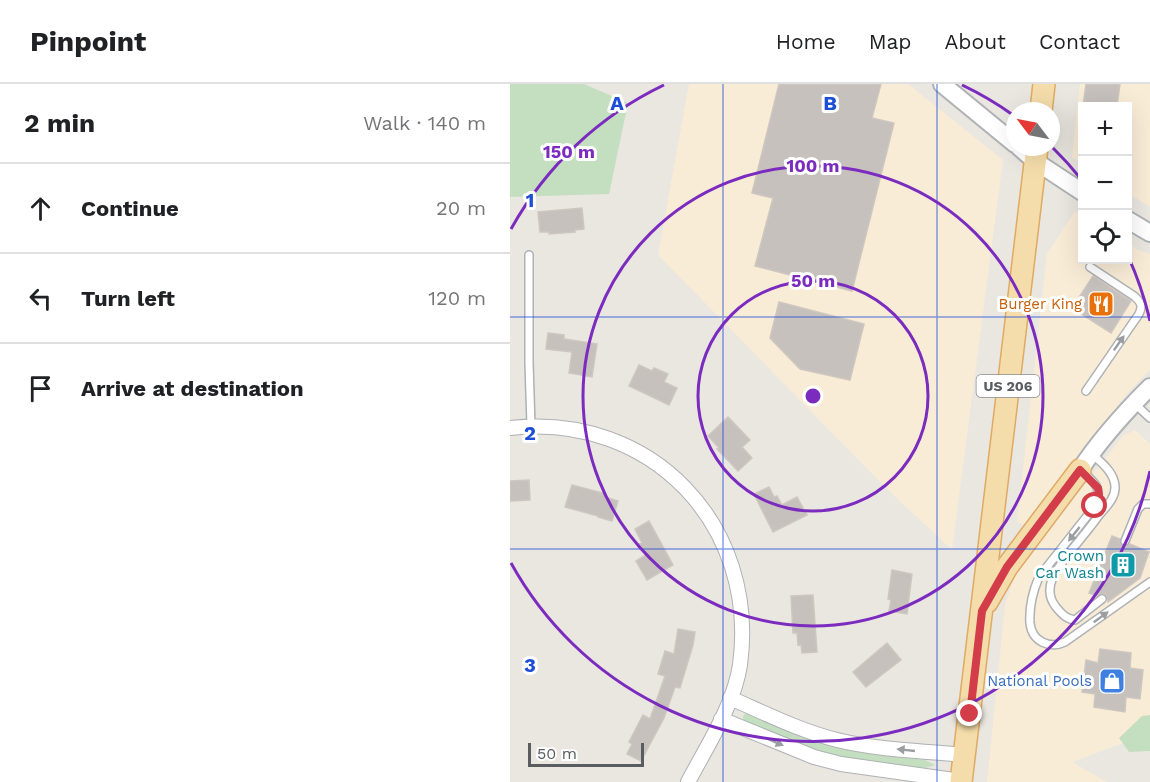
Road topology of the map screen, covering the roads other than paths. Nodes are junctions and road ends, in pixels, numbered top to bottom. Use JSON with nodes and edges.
{"nodes":[{"id":1,"x":942,"y":84,"type":"edge"},
{"id":2,"x":1044,"y":84,"type":"edge"},
{"id":3,"x":1042,"y":102,"type":"edge"},
{"id":4,"x":1006,"y":137,"type":"edge"},
{"id":5,"x":1036,"y":156,"type":"edge"},
{"id":6,"x":1038,"y":156,"type":"edge"},
{"id":7,"x":1078,"y":188,"type":"edge"},
{"id":8,"x":1132,"y":222,"type":"edge"},
{"id":9,"x":1150,"y":233,"type":"edge"},
{"id":10,"x":529,"y":255,"type":"dead end"},
{"id":11,"x":1090,"y":267,"type":"dead end"},
{"id":12,"x":1150,"y":387,"type":"edge"},
{"id":13,"x":1086,"y":391,"type":"dead end"},
{"id":14,"x":1134,"y":403,"type":"junction"},
{"id":15,"x":1150,"y":418,"type":"edge"},
{"id":16,"x":531,"y":425,"type":"junction"},
{"id":17,"x":510,"y":428,"type":"edge"},
{"id":18,"x":1085,"y":461,"type":"junction"},
{"id":19,"x":1150,"y":504,"type":"edge"},
{"id":20,"x":1125,"y":541,"type":"dead end"},
{"id":21,"x":1150,"y":582,"type":"edge"},
{"id":22,"x":1102,"y":599,"type":"dead end"},
{"id":23,"x":982,"y":611,"type":"junction"},
{"id":24,"x":730,"y":698,"type":"junction"},
{"id":25,"x":721,"y":719,"type":"junction"},
{"id":26,"x":964,"y":755,"type":"junction"},
{"id":27,"x":688,"y":782,"type":"edge"},
{"id":28,"x":961,"y":782,"type":"edge"}],
"edges":[{"from":1,"to":4,"type":"street"},
{"from":2,"to":3,"type":"main road"},
{"from":5,"to":23,"type":"main road","number":"US 206"},
{"from":6,"to":7,"type":"street"},
{"from":8,"to":9,"type":"street"},
{"from":10,"to":16,"type":"lane"},
{"from":13,"to":11,"type":"lane","one_way":true},
{"from":12,"to":14,"type":"street"},
{"from":14,"to":15,"type":"lane"},
{"from":14,"to":18,"type":"street"},
{"from":16,"to":17,"type":"street"},
{"from":16,"to":24,"type":"street"},
{"from":18,"to":21,"type":"lane","one_way":true},
{"from":18,"to":22,"type":"lane"},
{"from":18,"to":23,"type":"main road"},
{"from":19,"to":20,"type":"lane"},
{"from":23,"to":26,"type":"main road","number":"US 206"},
{"from":24,"to":25,"type":"street"},
{"from":26,"to":24,"type":"street","one_way":true},
{"from":25,"to":27,"type":"street"},
{"from":25,"to":28,"type":"street","one_way":true},
{"from":26,"to":28,"type":"main road","number":"US 206"}]}
